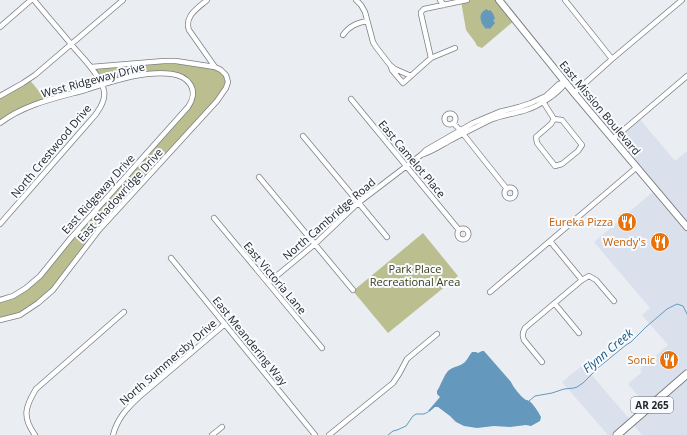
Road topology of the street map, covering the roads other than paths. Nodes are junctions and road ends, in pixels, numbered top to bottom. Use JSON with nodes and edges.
{"nodes":[{"id":1,"x":32,"y":0,"type":"edge"},
{"id":2,"x":123,"y":0,"type":"edge"},
{"id":3,"x":207,"y":0,"type":"edge"},
{"id":4,"x":356,"y":0,"type":"edge"},
{"id":5,"x":440,"y":0,"type":"edge"},
{"id":6,"x":466,"y":0,"type":"edge"},
{"id":7,"x":499,"y":0,"type":"edge"},
{"id":8,"x":565,"y":0,"type":"edge"},
{"id":9,"x":682,"y":0,"type":"edge"},
{"id":10,"x":444,"y":5,"type":"junction"},
{"id":11,"x":367,"y":22,"type":"junction"},
{"id":12,"x":0,"y":27,"type":"edge"},
{"id":13,"x":343,"y":35,"type":"dead end"},
{"id":14,"x":71,"y":44,"type":"junction"},
{"id":15,"x":455,"y":48,"type":"dead end"},
{"id":16,"x":431,"y":58,"type":"junction"},
{"id":17,"x":612,"y":58,"type":"junction"},
{"id":18,"x":390,"y":65,"type":"junction"},
{"id":19,"x":91,"y":67,"type":"junction"},
{"id":20,"x":215,"y":67,"type":"junction"},
{"id":21,"x":411,"y":76,"type":"junction"},
{"id":22,"x":687,"y":76,"type":"edge"},
{"id":23,"x":566,"y":82,"type":"junction"},
{"id":24,"x":102,"y":85,"type":"junction"},
{"id":25,"x":192,"y":86,"type":"joint"},
{"id":26,"x":574,"y":93,"type":"junction"},
{"id":27,"x":0,"y":96,"type":"edge"},
{"id":28,"x":350,"y":99,"type":"dead end"},
{"id":29,"x":542,"y":100,"type":"junction"},
{"id":30,"x":554,"y":119,"type":"junction"},
{"id":31,"x":0,"y":123,"type":"edge"},
{"id":32,"x":453,"y":123,"type":"dead end"},
{"id":33,"x":462,"y":132,"type":"junction"},
{"id":34,"x":303,"y":136,"type":"dead end"},
{"id":35,"x":613,"y":139,"type":"junction"},
{"id":36,"x":407,"y":166,"type":"junction"},
{"id":37,"x":637,"y":167,"type":"junction"},
{"id":38,"x":259,"y":177,"type":"dead end"},
{"id":39,"x":506,"y":189,"type":"dead end"},
{"id":40,"x":358,"y":203,"type":"junction"},
{"id":41,"x":214,"y":218,"type":"dead end"},
{"id":42,"x":0,"y":224,"type":"edge"},
{"id":43,"x":687,"y":227,"type":"edge"},
{"id":44,"x":459,"y":230,"type":"dead end"},
{"id":45,"x":387,"y":237,"type":"dead end"},
{"id":46,"x":550,"y":241,"type":"junction"},
{"id":47,"x":315,"y":244,"type":"junction"},
{"id":48,"x":170,"y":258,"type":"dead end"},
{"id":49,"x":582,"y":280,"type":"junction"},
{"id":50,"x":268,"y":283,"type":"junction"},
{"id":51,"x":353,"y":290,"type":"dead end"},
{"id":52,"x":490,"y":292,"type":"dead end"},
{"id":53,"x":0,"y":300,"type":"edge"},
{"id":54,"x":614,"y":301,"type":"dead end"},
{"id":55,"x":555,"y":304,"type":"junction"},
{"id":56,"x":124,"y":312,"type":"dead end"},
{"id":57,"x":0,"y":320,"type":"edge"},
{"id":58,"x":225,"y":324,"type":"junction"},
{"id":59,"x":579,"y":333,"type":"dead end"},
{"id":60,"x":437,"y":334,"type":"dead end"},
{"id":61,"x":322,"y":348,"type":"dead end"},
{"id":62,"x":542,"y":362,"type":"dead end"},
{"id":63,"x":687,"y":374,"type":"edge"},
{"id":64,"x":222,"y":427,"type":"dead end"},
{"id":65,"x":35,"y":435,"type":"edge"},
{"id":66,"x":113,"y":435,"type":"edge"},
{"id":67,"x":212,"y":435,"type":"edge"},
{"id":68,"x":315,"y":435,"type":"edge"},
{"id":69,"x":329,"y":435,"type":"edge"},
{"id":70,"x":616,"y":435,"type":"edge"}],
"edges":[{"from":1,"to":12,"type":"street"},
{"from":1,"to":14,"type":"street"},
{"from":2,"to":14,"type":"street"},
{"from":3,"to":20,"type":"street","name":"East Shadowridge Drive"},
{"from":4,"to":11,"type":"street"},
{"from":5,"to":10,"type":"street"},
{"from":6,"to":10,"type":"street"},
{"from":7,"to":23,"type":"main road","name":"East Mission Boulevard"},
{"from":8,"to":17,"type":"street"},
{"from":9,"to":17,"type":"street"},
{"from":10,"to":16,"type":"street"},
{"from":11,"to":13,"type":"street"},
{"from":11,"to":18,"type":"street"},
{"from":14,"to":19,"type":"street"},
{"from":14,"to":27,"type":"street"},
{"from":15,"to":16,"type":"street"},
{"from":16,"to":21,"type":"street"},
{"from":17,"to":26,"type":"street"},
{"from":18,"to":21,"type":"street"},
{"from":18,"to":21,"type":"street"},
{"from":19,"to":20,"type":"street"},
{"from":19,"to":24,"type":"street"},
{"from":20,"to":57,"type":"street","name":"East Shadowridge Drive"},
{"from":22,"to":35,"type":"street"},
{"from":23,"to":26,"type":"main road","name":"East Mission Boulevard"},
{"from":23,"to":29,"type":"street","name":"North Cambridge Road"},
{"from":24,"to":25,"type":"street","name":"West Ridgeway Drive"},
{"from":24,"to":31,"type":"street","name":"West Ridgeway Drive"},
{"from":24,"to":42,"type":"street","name":"North Crestwood Drive"},
{"from":25,"to":53,"type":"street","name":"East Ridgeway Drive"},
{"from":26,"to":35,"type":"main road","name":"East Mission Boulevard"},
{"from":28,"to":36,"type":"street","name":"East Camelot Place"},
{"from":29,"to":30,"type":"street"},
{"from":29,"to":33,"type":"street","name":"North Cambridge Road"},
{"from":30,"to":30,"type":"street"},
{"from":32,"to":33,"type":"street"},
{"from":33,"to":36,"type":"street","name":"North Cambridge Road"},
{"from":33,"to":39,"type":"street"},
{"from":34,"to":40,"type":"street"},
{"from":35,"to":37,"type":"main road","name":"East Mission Boulevard"},
{"from":36,"to":40,"type":"street","name":"North Cambridge Road"},
{"from":36,"to":44,"type":"street","name":"East Camelot Place"},
{"from":37,"to":43,"type":"main road","name":"East Mission Boulevard"},
{"from":37,"to":46,"type":"street"},
{"from":38,"to":47,"type":"street"},
{"from":40,"to":45,"type":"street"},
{"from":40,"to":47,"type":"street","name":"North Cambridge Road"},
{"from":41,"to":50,"type":"street","name":"East Victoria Lane"},
{"from":46,"to":49,"type":"street"},
{"from":46,"to":52,"type":"street"},
{"from":47,"to":50,"type":"street","name":"North Cambridge Road"},
{"from":47,"to":51,"type":"street"},
{"from":48,"to":58,"type":"street","name":"East Meandering Way"},
{"from":49,"to":54,"type":"street"},
{"from":49,"to":55,"type":"street"},
{"from":50,"to":61,"type":"street","name":"East Victoria Lane"},
{"from":55,"to":59,"type":"street"},
{"from":55,"to":62,"type":"street"},
{"from":56,"to":65,"type":"street"},
{"from":58,"to":66,"type":"street","name":"North Summersby Drive"},
{"from":58,"to":68,"type":"street","name":"East Meandering Way"},
{"from":60,"to":69,"type":"street"},
{"from":63,"to":70,"type":"main road","number":"AR 265"},
{"from":64,"to":67,"type":"street"}]}
